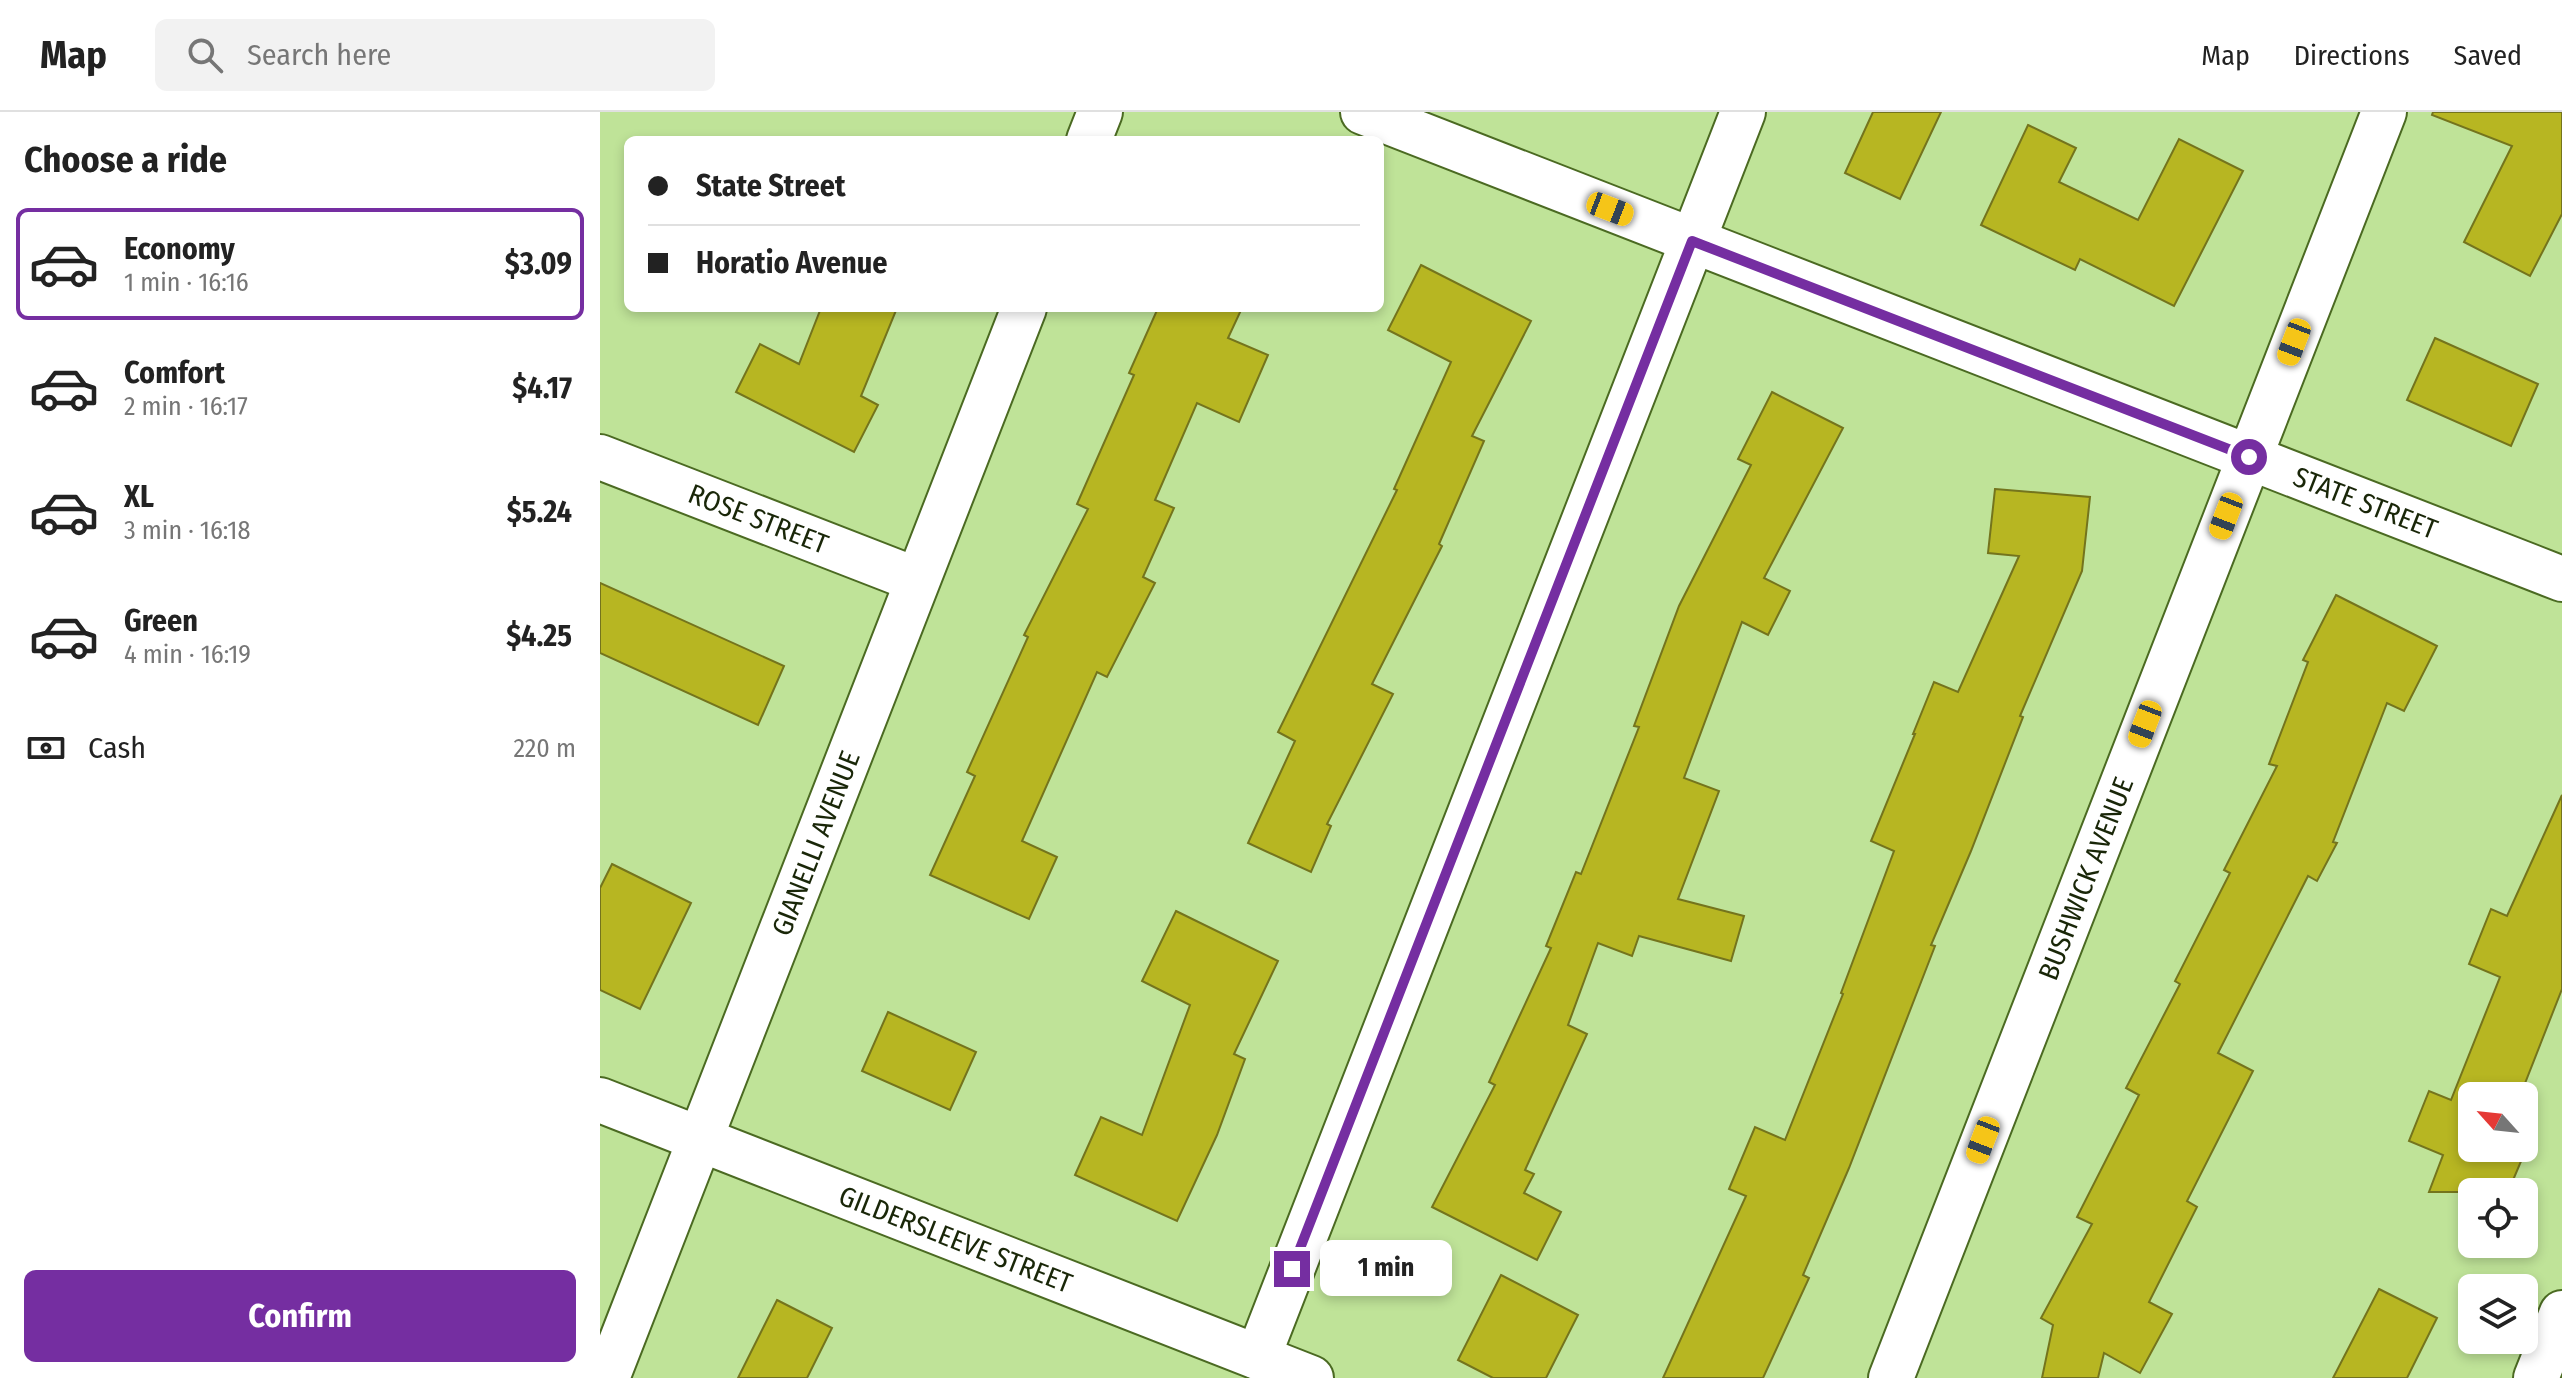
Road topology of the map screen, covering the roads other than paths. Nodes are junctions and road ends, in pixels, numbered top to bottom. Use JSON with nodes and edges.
{"nodes":[{"id":1,"x":1100,"y":112,"type":"edge"},
{"id":2,"x":1363,"y":112,"type":"edge"},
{"id":3,"x":1743,"y":112,"type":"edge"},
{"id":4,"x":2384,"y":112,"type":"edge"},
{"id":5,"x":1091,"y":136,"type":"edge"},
{"id":6,"x":1692,"y":241,"type":"junction"},
{"id":7,"x":1022,"y":312,"type":"edge"},
{"id":8,"x":600,"y":457,"type":"edge"},
{"id":9,"x":2249,"y":457,"type":"junction"},
{"id":10,"x":2562,"y":579,"type":"edge"},
{"id":11,"x":917,"y":580,"type":"junction"},
{"id":12,"x":600,"y":1100,"type":"edge"},
{"id":13,"x":701,"y":1139,"type":"junction"},
{"id":14,"x":2562,"y":1313,"type":"edge"},
{"id":15,"x":1258,"y":1357,"type":"junction"},
{"id":16,"x":607,"y":1378,"type":"edge"},
{"id":17,"x":1311,"y":1378,"type":"edge"},
{"id":18,"x":1891,"y":1378,"type":"edge"},
{"id":19,"x":2536,"y":1378,"type":"edge"}],
"edges":[{"from":1,"to":5,"type":"street"},
{"from":2,"to":6,"type":"street","name":"STATE STREET"},
{"from":3,"to":6,"type":"street"},
{"from":4,"to":9,"type":"street","name":"BUSHWICK AVENUE"},
{"from":6,"to":9,"type":"street","name":"STATE STREET"},
{"from":6,"to":15,"type":"street"},
{"from":7,"to":11,"type":"street","name":"GIANELLI AVENUE"},
{"from":8,"to":11,"type":"street","name":"ROSE STREET"},
{"from":9,"to":10,"type":"street","name":"STATE STREET"},
{"from":9,"to":18,"type":"street","name":"BUSHWICK AVENUE"},
{"from":11,"to":13,"type":"street","name":"GIANELLI AVENUE"},
{"from":12,"to":13,"type":"street","name":"GILDERSLEEVE STREET"},
{"from":13,"to":15,"type":"street","name":"GILDERSLEEVE STREET"},
{"from":13,"to":16,"type":"street","name":"GIANELLI AVENUE"},
{"from":14,"to":19,"type":"street"},
{"from":15,"to":17,"type":"street","name":"GILDERSLEEVE STREET"}]}
